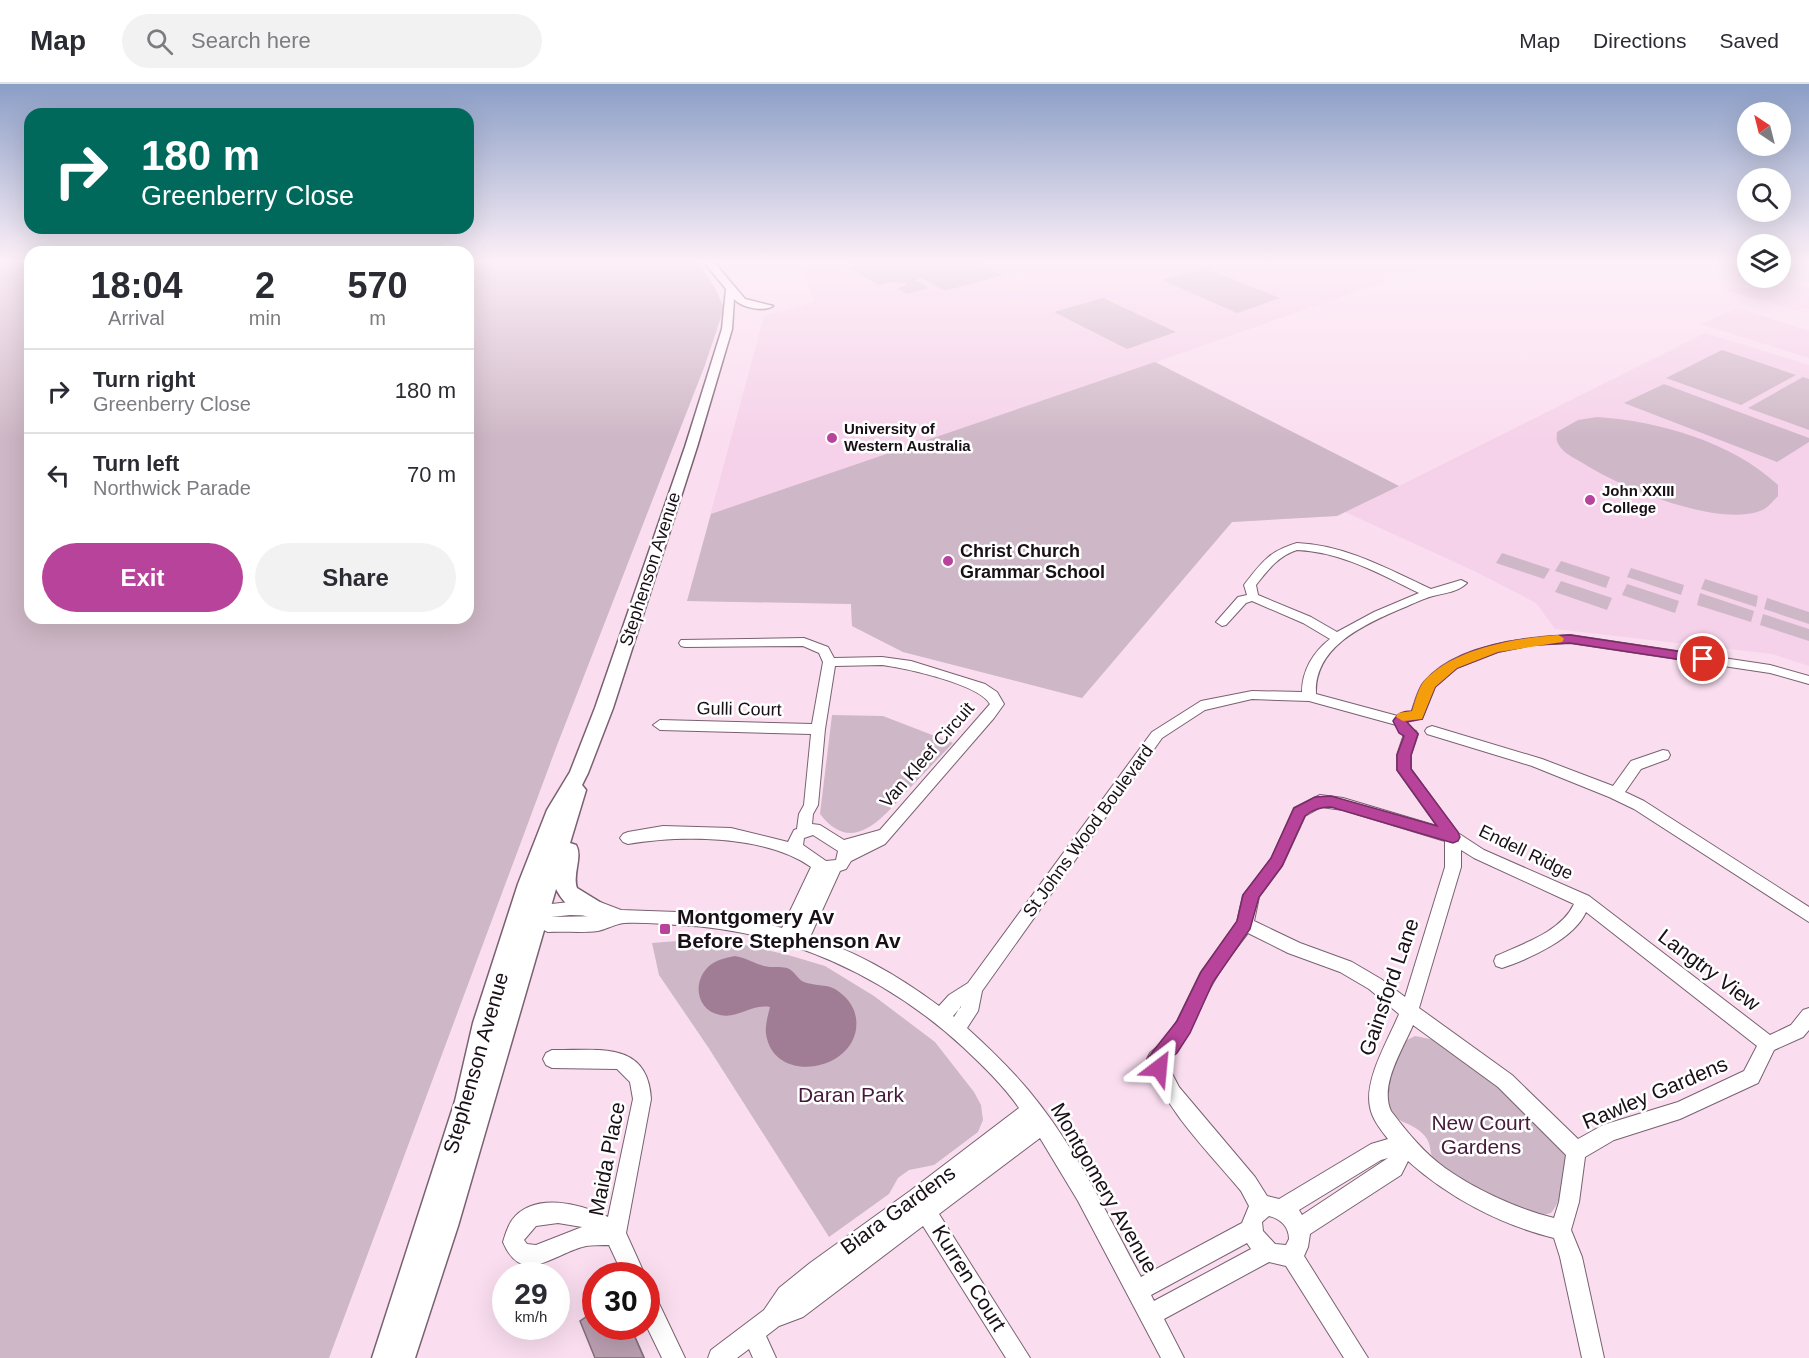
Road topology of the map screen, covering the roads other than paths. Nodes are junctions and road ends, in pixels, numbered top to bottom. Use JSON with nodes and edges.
{"nodes":[{"id":1,"x":728,"y":320,"type":"edge"},
{"id":2,"x":740,"y":320,"type":"edge"},
{"id":3,"x":718,"y":363,"type":"junction"},
{"id":4,"x":1461,"y":583,"type":"dead end"},
{"id":5,"x":1429,"y":593,"type":"junction"},
{"id":6,"x":1253,"y":597,"type":"junction"},
{"id":7,"x":1222,"y":622,"type":"dead end"},
{"id":8,"x":1336,"y":637,"type":"junction"},
{"id":9,"x":685,"y":643,"type":"dead end"},
{"id":10,"x":829,"y":663,"type":"junction"},
{"id":11,"x":1809,"y":680,"type":"edge"},
{"id":12,"x":1309,"y":697,"type":"junction"},
{"id":13,"x":1417,"y":716,"type":"junction"},
{"id":14,"x":1400,"y":721,"type":"junction"},
{"id":15,"x":660,"y":725,"type":"dead end"},
{"id":16,"x":818,"y":729,"type":"junction"},
{"id":17,"x":1432,"y":731,"type":"junction"},
{"id":18,"x":1411,"y":734,"type":"junction"},
{"id":19,"x":1663,"y":755,"type":"dead end"},
{"id":20,"x":579,"y":773,"type":"junction"},
{"id":21,"x":1616,"y":793,"type":"junction"},
{"id":22,"x":575,"y":801,"type":"junction"},
{"id":23,"x":805,"y":837,"type":"junction"},
{"id":24,"x":1453,"y":837,"type":"junction"},
{"id":25,"x":628,"y":838,"type":"dead end"},
{"id":26,"x":836,"y":859,"type":"junction"},
{"id":27,"x":532,"y":901,"type":"junction"},
{"id":28,"x":1583,"y":902,"type":"junction"},
{"id":29,"x":595,"y":910,"type":"junction"},
{"id":30,"x":1809,"y":915,"type":"edge"},
{"id":31,"x":619,"y":917,"type":"junction"},
{"id":32,"x":1245,"y":924,"type":"junction"},
{"id":33,"x":793,"y":938,"type":"junction"},
{"id":34,"x":1502,"y":961,"type":"dead end"},
{"id":35,"x":1409,"y":1012,"type":"junction"},
{"id":36,"x":1809,"y":1017,"type":"edge"},
{"id":37,"x":948,"y":1022,"type":"junction"},
{"id":38,"x":1768,"y":1044,"type":"junction"},
{"id":39,"x":552,"y":1059,"type":"dead end"},
{"id":40,"x":1037,"y":1118,"type":"junction"},
{"id":41,"x":1405,"y":1145,"type":"junction"},
{"id":42,"x":1576,"y":1151,"type":"junction"},
{"id":43,"x":921,"y":1204,"type":"junction"},
{"id":44,"x":1272,"y":1209,"type":"junction"},
{"id":45,"x":1252,"y":1228,"type":"junction"},
{"id":46,"x":1299,"y":1229,"type":"junction"},
{"id":47,"x":1561,"y":1230,"type":"junction"},
{"id":48,"x":1267,"y":1252,"type":"junction"},
{"id":49,"x":1291,"y":1255,"type":"junction"},
{"id":50,"x":628,"y":1262,"type":"edge"},
{"id":51,"x":1136,"y":1291,"type":"junction"},
{"id":52,"x":1150,"y":1315,"type":"junction"},
{"id":53,"x":660,"y":1330,"type":"edge"},
{"id":54,"x":752,"y":1333,"type":"junction"},
{"id":55,"x":387,"y":1358,"type":"edge"},
{"id":56,"x":400,"y":1358,"type":"edge"},
{"id":57,"x":674,"y":1358,"type":"edge"},
{"id":58,"x":719,"y":1358,"type":"edge"},
{"id":59,"x":765,"y":1358,"type":"edge"},
{"id":60,"x":1019,"y":1358,"type":"edge"},
{"id":61,"x":1173,"y":1358,"type":"edge"},
{"id":62,"x":1357,"y":1358,"type":"edge"},
{"id":63,"x":1593,"y":1358,"type":"edge"}],
"edges":[{"from":1,"to":3,"type":"main road","name":"Stephenson Avenue"},
{"from":2,"to":3,"type":"main road","name":"Stephenson Avenue"},
{"from":3,"to":20,"type":"main road","name":"Stephenson Avenue"},
{"from":4,"to":5,"type":"street"},
{"from":5,"to":6,"type":"street"},
{"from":5,"to":8,"type":"street"},
{"from":6,"to":7,"type":"street"},
{"from":6,"to":8,"type":"street"},
{"from":8,"to":12,"type":"street"},
{"from":9,"to":10,"type":"street"},
{"from":10,"to":16,"type":"street"},
{"from":10,"to":26,"type":"street","name":"Van Kleef Circuit"},
{"from":11,"to":13,"type":"street"},
{"from":12,"to":14,"type":"street","name":"St Johns Wood Boulevard"},
{"from":12,"to":37,"type":"street","name":"St Johns Wood Boulevard"},
{"from":13,"to":14,"type":"street"},
{"from":13,"to":17,"type":"street"},
{"from":14,"to":18,"type":"street"},
{"from":15,"to":16,"type":"street","name":"Gulli Court"},
{"from":16,"to":23,"type":"street"},
{"from":17,"to":18,"type":"street"},
{"from":17,"to":21,"type":"street"},
{"from":18,"to":24,"type":"street"},
{"from":19,"to":21,"type":"street"},
{"from":20,"to":22,"type":"main road","name":"Stephenson Avenue"},
{"from":20,"to":27,"type":"main road","name":"Stephenson Avenue"},
{"from":21,"to":30,"type":"street"},
{"from":22,"to":27,"type":"main road","name":"Stephenson Avenue"},
{"from":22,"to":29,"type":"main road"},
{"from":23,"to":25,"type":"street"},
{"from":23,"to":26,"type":"street"},
{"from":23,"to":26,"type":"street"},
{"from":24,"to":28,"type":"street","name":"Endell Ridge"},
{"from":24,"to":32,"type":"street"},
{"from":24,"to":35,"type":"street","name":"Gainsford Lane"},
{"from":26,"to":33,"type":"street"},
{"from":27,"to":29,"type":"street","name":"Montgomery Avenue"},
{"from":27,"to":31,"type":"street","name":"Montgomery Avenue"},
{"from":27,"to":55,"type":"main road","name":"Stephenson Avenue"},
{"from":27,"to":56,"type":"main road","name":"Stephenson Avenue"},
{"from":28,"to":34,"type":"street"},
{"from":28,"to":38,"type":"street","name":"Langtry View"},
{"from":29,"to":31,"type":"street","name":"Montgomery Avenue"},
{"from":31,"to":33,"type":"street","name":"Montgomery Avenue"},
{"from":32,"to":35,"type":"street"},
{"from":32,"to":44,"type":"street"},
{"from":33,"to":37,"type":"street","name":"Montgomery Avenue"},
{"from":35,"to":41,"type":"street","name":"Gainsford Lane"},
{"from":35,"to":42,"type":"street"},
{"from":36,"to":38,"type":"street"},
{"from":37,"to":40,"type":"street","name":"Montgomery Avenue"},
{"from":38,"to":42,"type":"street","name":"Rawley Gardens"},
{"from":39,"to":50,"type":"street","name":"Maida Place"},
{"from":40,"to":43,"type":"street","name":"Biara Gardens"},
{"from":40,"to":51,"type":"street","name":"Montgomery Avenue"},
{"from":41,"to":44,"type":"street"},
{"from":41,"to":46,"type":"street"},
{"from":41,"to":47,"type":"street","name":"Gainsford Lane"},
{"from":42,"to":47,"type":"street"},
{"from":43,"to":54,"type":"street","name":"Biara Gardens"},
{"from":43,"to":60,"type":"street","name":"Kurren Court"},
{"from":44,"to":45,"type":"street"},
{"from":44,"to":46,"type":"street"},
{"from":45,"to":48,"type":"street"},
{"from":45,"to":51,"type":"street"},
{"from":46,"to":49,"type":"street"},
{"from":47,"to":63,"type":"street"},
{"from":48,"to":49,"type":"street"},
{"from":48,"to":52,"type":"street"},
{"from":49,"to":62,"type":"street"},
{"from":51,"to":52,"type":"street","name":"Montgomery Avenue"},
{"from":52,"to":61,"type":"street","name":"Montgomery Avenue"},
{"from":53,"to":57,"type":"street"},
{"from":54,"to":58,"type":"street","name":"Biara Gardens"},
{"from":54,"to":59,"type":"street"}]}
